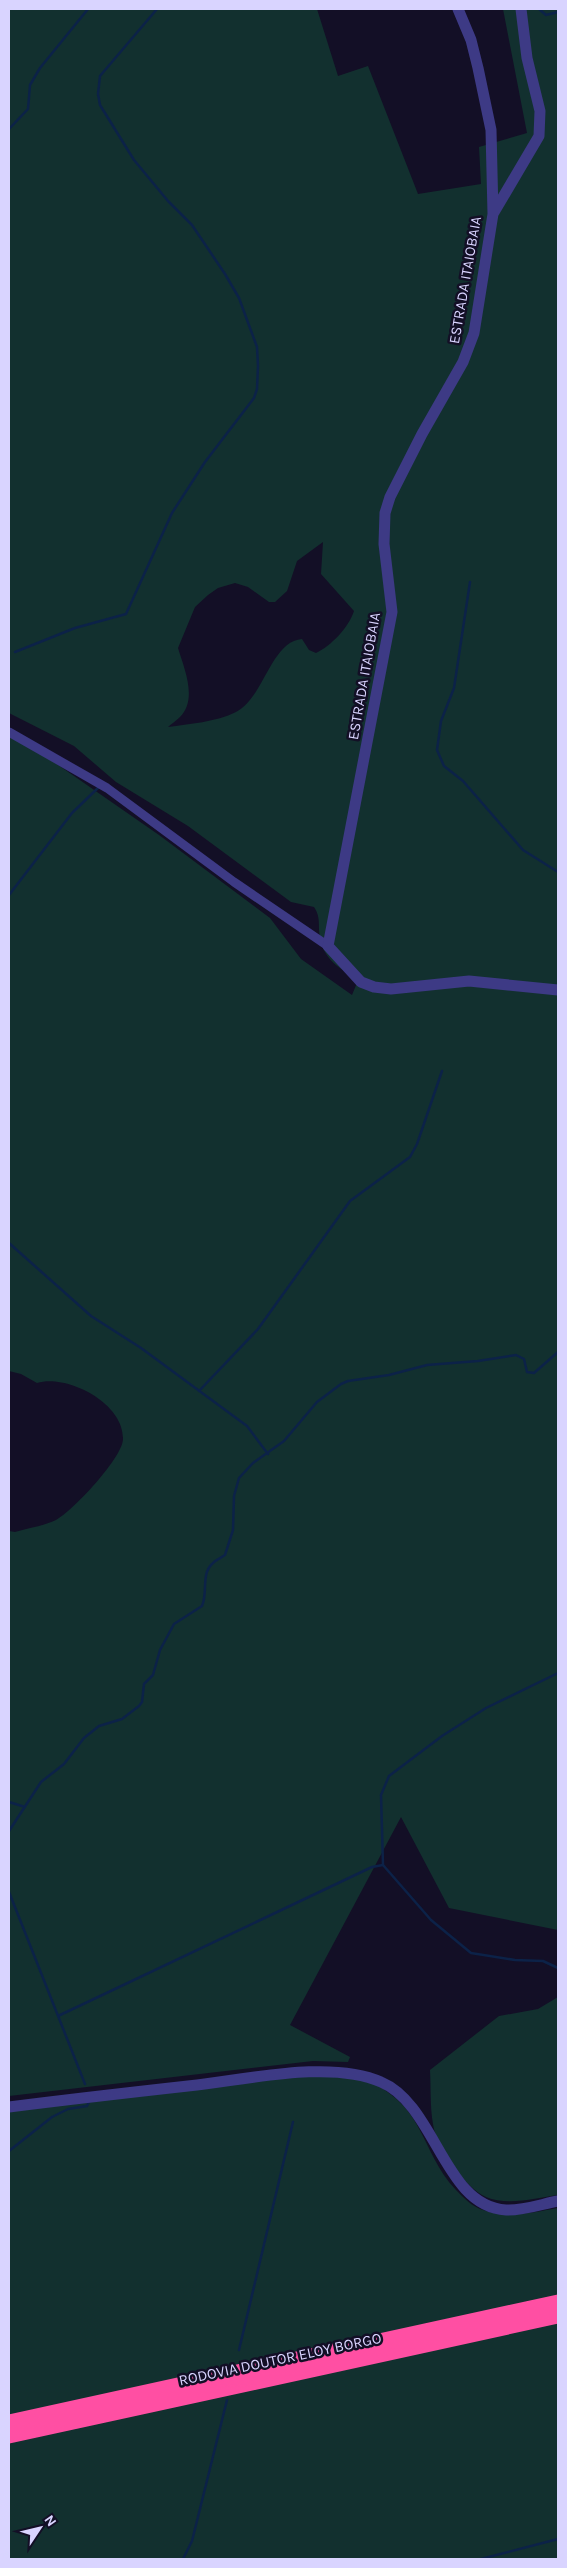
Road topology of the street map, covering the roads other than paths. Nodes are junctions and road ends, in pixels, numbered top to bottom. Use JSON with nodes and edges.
{"nodes":[{"id":1,"x":458,"y":9,"type":"edge"},
{"id":2,"x":520,"y":9,"type":"edge"},
{"id":3,"x":493,"y":214,"type":"junction"},
{"id":4,"x":9,"y":732,"type":"edge"},
{"id":5,"x":328,"y":946,"type":"junction"},
{"id":6,"x":558,"y":990,"type":"edge"},
{"id":7,"x":9,"y":2107,"type":"edge"},
{"id":8,"x":558,"y":2201,"type":"edge"},
{"id":9,"x":556,"y":2305,"type":"edge"},
{"id":10,"x":9,"y":2422,"type":"edge"},
{"id":11,"x":9,"y":2436,"type":"edge"}],
"edges":[{"from":1,"to":3,"type":"street","name":"ESTRADA ITAIOBAIA"},
{"from":2,"to":3,"type":"street"},
{"from":3,"to":5,"type":"street","name":"ESTRADA ITAIOBAIA"},
{"from":4,"to":5,"type":"street"},
{"from":5,"to":6,"type":"street"},
{"from":7,"to":8,"type":"street"},
{"from":9,"to":10,"type":"highway","name":"RODOVIA DOUTOR ELOY BORGO"},
{"from":9,"to":11,"type":"highway","name":"RODOVIA DOUTOR ELOY BORGO"}]}
